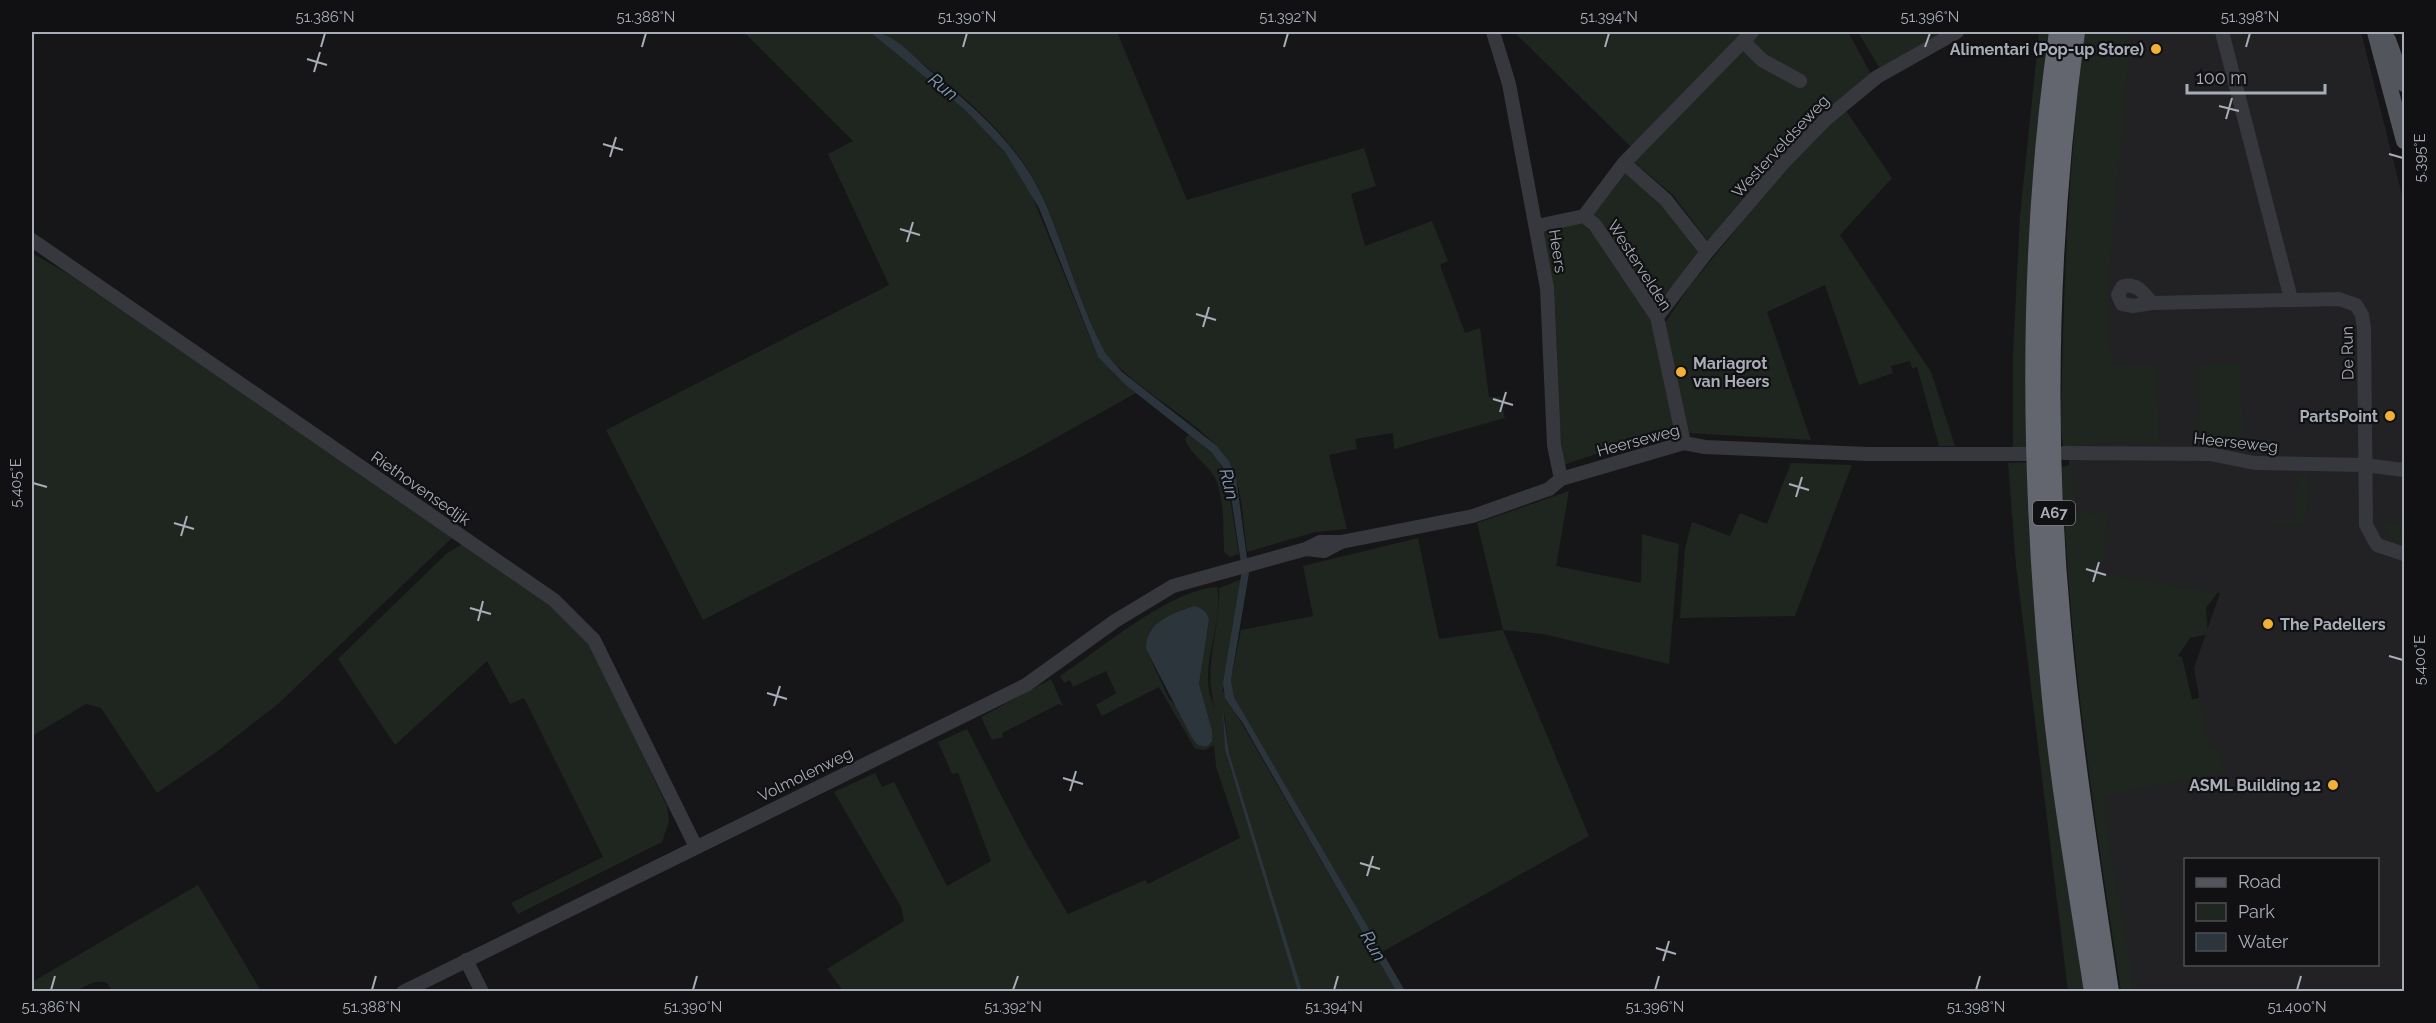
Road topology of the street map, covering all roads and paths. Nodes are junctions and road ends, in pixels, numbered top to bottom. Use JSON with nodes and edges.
{"nodes":[{"id":1,"x":1493,"y":32,"type":"edge"},
{"id":2,"x":1957,"y":32,"type":"edge"},
{"id":3,"x":2059,"y":32,"type":"edge"},
{"id":4,"x":2075,"y":32,"type":"edge"},
{"id":5,"x":2222,"y":32,"type":"edge"},
{"id":6,"x":2375,"y":32,"type":"edge"},
{"id":7,"x":2386,"y":32,"type":"edge"},
{"id":8,"x":1747,"y":36,"type":"edge"},
{"id":9,"x":1800,"y":81,"type":"dead end"},
{"id":10,"x":2404,"y":84,"type":"edge"},
{"id":11,"x":2404,"y":141,"type":"edge"},
{"id":12,"x":1624,"y":163,"type":"junction"},
{"id":13,"x":1584,"y":216,"type":"junction"},
{"id":14,"x":1537,"y":226,"type":"junction"},
{"id":15,"x":32,"y":240,"type":"edge"},
{"id":16,"x":1707,"y":252,"type":"junction"},
{"id":17,"x":2291,"y":299,"type":"junction"},
{"id":18,"x":2152,"y":303,"type":"dead end"},
{"id":19,"x":1657,"y":317,"type":"junction"},
{"id":20,"x":1684,"y":443,"type":"junction"},
{"id":21,"x":2064,"y":453,"type":"dead end"},
{"id":22,"x":2027,"y":454,"type":"dead end"},
{"id":23,"x":2364,"y":465,"type":"junction"},
{"id":24,"x":2404,"y":470,"type":"edge"},
{"id":25,"x":1561,"y":479,"type":"junction"},
{"id":26,"x":2404,"y":554,"type":"edge"},
{"id":27,"x":1212,"y":574,"type":"joint"},
{"id":28,"x":696,"y":847,"type":"junction"},
{"id":29,"x":466,"y":960,"type":"junction"},
{"id":30,"x":403,"y":992,"type":"edge"},
{"id":31,"x":482,"y":992,"type":"edge"},
{"id":32,"x":2094,"y":992,"type":"edge"},
{"id":33,"x":2109,"y":992,"type":"edge"}],
"edges":[{"from":1,"to":14,"type":"street","name":"Heers"},
{"from":2,"to":16,"type":"street","name":"Westerveldseweg"},
{"from":3,"to":32,"type":"highway","number":"A67"},
{"from":4,"to":33,"type":"highway","number":"A67"},
{"from":5,"to":17,"type":"street"},
{"from":6,"to":11,"type":"main road"},
{"from":7,"to":10,"type":"main road"},
{"from":8,"to":9,"type":"street","name":"Westervelden"},
{"from":8,"to":12,"type":"street","name":"Westervelden"},
{"from":12,"to":13,"type":"street","name":"Westervelden"},
{"from":12,"to":16,"type":"street"},
{"from":13,"to":14,"type":"street","name":"Westervelden"},
{"from":13,"to":19,"type":"street","name":"Westervelden"},
{"from":14,"to":25,"type":"street","name":"Heers"},
{"from":15,"to":28,"type":"street","name":"Riethovensedijk"},
{"from":16,"to":19,"type":"street","name":"Westerveldseweg"},
{"from":17,"to":18,"type":"street","name":"De Run"},
{"from":17,"to":23,"type":"street","name":"De Run"},
{"from":19,"to":20,"type":"street","name":"Westervelden"},
{"from":20,"to":22,"type":"street","name":"Heerseweg"},
{"from":20,"to":25,"type":"street","name":"Heerseweg"},
{"from":21,"to":23,"type":"street","name":"Heerseweg"},
{"from":23,"to":24,"type":"street","name":"Heerseweg"},
{"from":23,"to":26,"type":"street","name":"De Run"},
{"from":25,"to":27,"type":"street","name":"Heerseweg"},
{"from":27,"to":28,"type":"street","name":"Volmolenweg"},
{"from":28,"to":29,"type":"street","name":"Volmolenweg"},
{"from":29,"to":30,"type":"street","name":"Volmolenweg"},
{"from":29,"to":31,"type":"street"}]}
